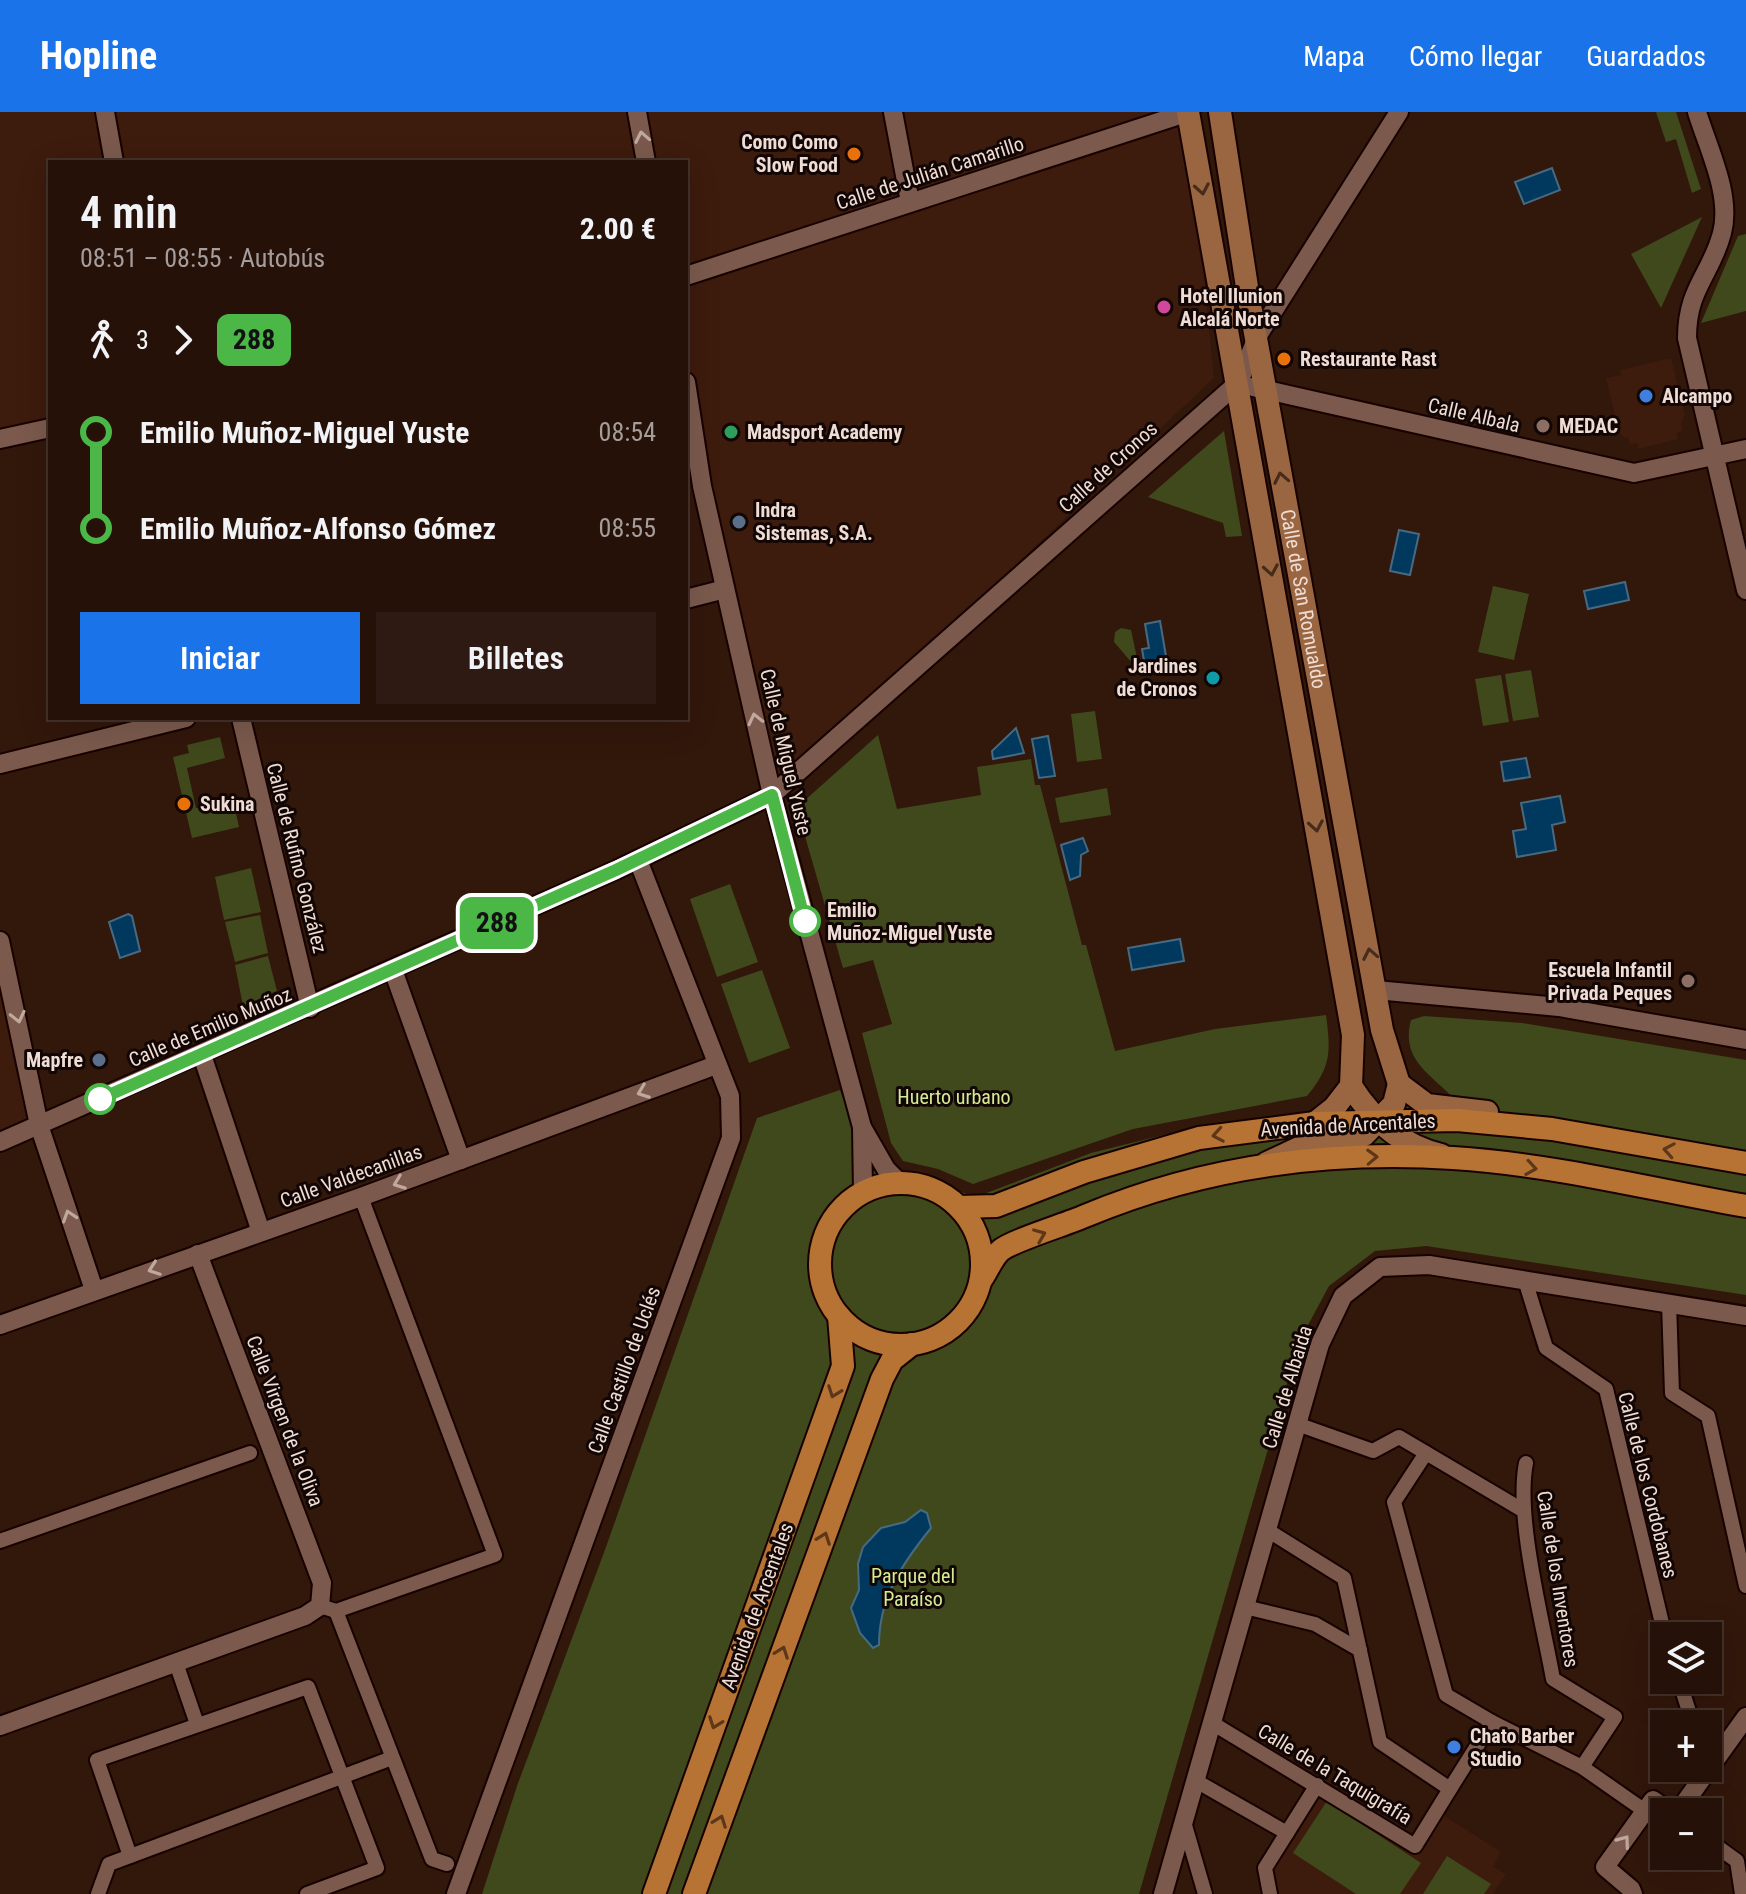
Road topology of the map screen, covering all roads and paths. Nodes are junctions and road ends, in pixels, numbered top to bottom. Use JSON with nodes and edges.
{"nodes":[{"id":1,"x":105,"y":112,"type":"edge"},
{"id":2,"x":637,"y":112,"type":"edge"},
{"id":3,"x":893,"y":112,"type":"edge"},
{"id":4,"x":1188,"y":112,"type":"edge"},
{"id":5,"x":1220,"y":112,"type":"edge"},
{"id":6,"x":1399,"y":112,"type":"edge"},
{"id":7,"x":1697,"y":112,"type":"edge"},
{"id":8,"x":114,"y":160,"type":"edge"},
{"id":9,"x":646,"y":160,"type":"edge"},
{"id":10,"x":910,"y":202,"type":"junction"},
{"id":11,"x":688,"y":275,"type":"edge"},
{"id":12,"x":1257,"y":337,"type":"junction"},
{"id":13,"x":1239,"y":382,"type":"junction"},
{"id":14,"x":1265,"y":390,"type":"junction"},
{"id":15,"x":688,"y":408,"type":"edge"},
{"id":16,"x":48,"y":428,"type":"edge"},
{"id":17,"x":0,"y":439,"type":"edge"},
{"id":18,"x":1746,"y":449,"type":"edge"},
{"id":19,"x":1715,"y":457,"type":"junction"},
{"id":20,"x":694,"y":488,"type":"edge"},
{"id":21,"x":725,"y":589,"type":"junction"},
{"id":22,"x":1746,"y":590,"type":"edge"},
{"id":23,"x":688,"y":598,"type":"edge"},
{"id":24,"x":178,"y":720,"type":"edge"},
{"id":25,"x":241,"y":720,"type":"edge"},
{"id":26,"x":0,"y":764,"type":"edge"},
{"id":27,"x":772,"y":795,"type":"junction"},
{"id":28,"x":638,"y":860,"type":"junction"},
{"id":29,"x":0,"y":941,"type":"edge"},
{"id":30,"x":393,"y":970,"type":"junction"},
{"id":31,"x":1376,"y":990,"type":"junction"},
{"id":32,"x":310,"y":1008,"type":"junction"},
{"id":33,"x":1746,"y":1040,"type":"edge"},
{"id":34,"x":202,"y":1055,"type":"junction"},
{"id":35,"x":716,"y":1065,"type":"junction"},
{"id":36,"x":1399,"y":1084,"type":"junction"},
{"id":37,"x":1351,"y":1086,"type":"junction"},
{"id":38,"x":1380,"y":1122,"type":"junction"},
{"id":39,"x":1315,"y":1123,"type":"junction"},
{"id":40,"x":39,"y":1125,"type":"junction"},
{"id":41,"x":862,"y":1127,"type":"junction"},
{"id":42,"x":1576,"y":1133,"type":"junction"},
{"id":43,"x":0,"y":1142,"type":"edge"},
{"id":44,"x":1454,"y":1158,"type":"junction"},
{"id":45,"x":461,"y":1160,"type":"junction"},
{"id":46,"x":1746,"y":1163,"type":"edge"},
{"id":47,"x":1266,"y":1164,"type":"junction"},
{"id":48,"x":899,"y":1182,"type":"junction"},
{"id":49,"x":863,"y":1192,"type":"junction"},
{"id":50,"x":361,"y":1197,"type":"junction"},
{"id":51,"x":1746,"y":1206,"type":"edge"},
{"id":52,"x":959,"y":1207,"type":"junction"},
{"id":53,"x":261,"y":1232,"type":"junction"},
{"id":54,"x":198,"y":1254,"type":"junction"},
{"id":55,"x":981,"y":1280,"type":"junction"},
{"id":56,"x":1525,"y":1280,"type":"junction"},
{"id":57,"x":94,"y":1290,"type":"junction"},
{"id":58,"x":1669,"y":1303,"type":"junction"},
{"id":59,"x":839,"y":1316,"type":"junction"},
{"id":60,"x":1746,"y":1316,"type":"edge"},
{"id":61,"x":0,"y":1325,"type":"edge"},
{"id":62,"x":912,"y":1344,"type":"junction"},
{"id":63,"x":1297,"y":1424,"type":"junction"},
{"id":64,"x":250,"y":1453,"type":"dead end"},
{"id":65,"x":1426,"y":1453,"type":"junction"},
{"id":66,"x":1526,"y":1463,"type":"dead end"},
{"id":67,"x":1524,"y":1511,"type":"junction"},
{"id":68,"x":1267,"y":1530,"type":"junction"},
{"id":69,"x":0,"y":1541,"type":"edge"},
{"id":70,"x":1746,"y":1586,"type":"edge"},
{"id":71,"x":1245,"y":1607,"type":"junction"},
{"id":72,"x":328,"y":1608,"type":"junction"},
{"id":73,"x":1662,"y":1622,"type":"edge"},
{"id":74,"x":1360,"y":1650,"type":"junction"},
{"id":75,"x":176,"y":1663,"type":"junction"},
{"id":76,"x":1492,"y":1722,"type":"junction"},
{"id":77,"x":1212,"y":1723,"type":"junction"},
{"id":78,"x":197,"y":1724,"type":"junction"},
{"id":79,"x":0,"y":1726,"type":"edge"},
{"id":80,"x":1743,"y":1728,"type":"edge"},
{"id":81,"x":1722,"y":1753,"type":"edge"},
{"id":82,"x":392,"y":1758,"type":"junction"},
{"id":83,"x":1582,"y":1767,"type":"junction"},
{"id":84,"x":343,"y":1776,"type":"junction"},
{"id":85,"x":1196,"y":1781,"type":"junction"},
{"id":86,"x":1317,"y":1785,"type":"junction"},
{"id":87,"x":1450,"y":1789,"type":"junction"},
{"id":88,"x":1650,"y":1804,"type":"edge"},
{"id":89,"x":1645,"y":1811,"type":"junction"},
{"id":90,"x":1184,"y":1822,"type":"junction"},
{"id":91,"x":1287,"y":1833,"type":"junction"},
{"id":92,"x":1722,"y":1850,"type":"edge"},
{"id":93,"x":130,"y":1856,"type":"junction"},
{"id":94,"x":447,"y":1864,"type":"dead end"},
{"id":95,"x":98,"y":1894,"type":"edge"},
{"id":96,"x":307,"y":1894,"type":"edge"},
{"id":97,"x":456,"y":1894,"type":"edge"},
{"id":98,"x":654,"y":1894,"type":"edge"},
{"id":99,"x":694,"y":1894,"type":"edge"},
{"id":100,"x":1163,"y":1894,"type":"edge"},
{"id":101,"x":1205,"y":1894,"type":"edge"},
{"id":102,"x":1270,"y":1894,"type":"edge"},
{"id":103,"x":1633,"y":1894,"type":"edge"},
{"id":104,"x":1742,"y":1894,"type":"edge"}],
"edges":[{"from":1,"to":8,"type":"street"},
{"from":9,"to":2,"type":"street","one_way":true},
{"from":3,"to":10,"type":"street"},
{"from":4,"to":10,"type":"street","name":"Calle de Julián Camarillo"},
{"from":4,"to":13,"type":"main road","name":"Calle de San Romualdo","one_way":true},
{"from":5,"to":12,"type":"main road","name":"Calle de San Romualdo"},
{"from":6,"to":12,"type":"street","name":"Calle de Cronos"},
{"from":7,"to":19,"type":"street"},
{"from":10,"to":11,"type":"street","name":"Calle de Julián Camarillo"},
{"from":12,"to":13,"type":"street","name":"Calle de Cronos"},
{"from":12,"to":14,"type":"main road","name":"Calle de San Romualdo"},
{"from":13,"to":14,"type":"street","name":"Calle Albala"},
{"from":13,"to":27,"type":"street","name":"Calle de Cronos"},
{"from":13,"to":37,"type":"main road","name":"Calle de San Romualdo","one_way":true},
{"from":14,"to":19,"type":"street","name":"Calle Albala"},
{"from":31,"to":14,"type":"main road","name":"Calle de San Romualdo","one_way":true},
{"from":15,"to":20,"type":"street","name":"Calle de Miguel Yuste"},
{"from":16,"to":17,"type":"street"},
{"from":18,"to":19,"type":"street","name":"Calle Albala"},
{"from":19,"to":22,"type":"street"},
{"from":20,"to":21,"type":"street","name":"Calle de Miguel Yuste"},
{"from":21,"to":23,"type":"street"},
{"from":27,"to":21,"type":"street","name":"Calle de Miguel Yuste","one_way":true},
{"from":24,"to":26,"type":"street"},
{"from":25,"to":32,"type":"street","name":"Calle de Rufino González"},
{"from":27,"to":28,"type":"street","name":"Calle de Emilio Muñoz"},
{"from":27,"to":41,"type":"street","name":"Calle de Miguel Yuste"},
{"from":28,"to":30,"type":"street","name":"Calle de Emilio Muñoz"},
{"from":28,"to":35,"type":"street","name":"Calle Castillo de Uclés"},
{"from":29,"to":40,"type":"street","one_way":true},
{"from":30,"to":32,"type":"street","name":"Calle de Emilio Muñoz"},
{"from":30,"to":45,"type":"street"},
{"from":31,"to":33,"type":"street"},
{"from":31,"to":36,"type":"main road","name":"Calle de San Romualdo"},
{"from":32,"to":34,"type":"street","name":"Calle de Emilio Muñoz"},
{"from":34,"to":40,"type":"street","name":"Calle de Emilio Muñoz"},
{"from":34,"to":53,"type":"street"},
{"from":35,"to":45,"type":"street","name":"Calle Valdecanillas","one_way":true},
{"from":35,"to":97,"type":"street","name":"Calle Castillo de Uclés"},
{"from":36,"to":38,"type":"main road"},
{"from":36,"to":42,"type":"main road"},
{"from":37,"to":38,"type":"main road"},
{"from":37,"to":39,"type":"main road"},
{"from":38,"to":39,"type":"main road","name":"Avenida de Arcentales"},
{"from":38,"to":42,"type":"main road","name":"Avenida de Arcentales"},
{"from":38,"to":44,"type":"main road"},
{"from":38,"to":47,"type":"main road"},
{"from":39,"to":52,"type":"main road","name":"Avenida de Arcentales","one_way":true},
{"from":40,"to":43,"type":"street","name":"Calle de Emilio Muñoz"},
{"from":57,"to":40,"type":"street","one_way":true},
{"from":41,"to":48,"type":"street","name":"Calle de Miguel Yuste"},
{"from":41,"to":49,"type":"street","name":"Calle de Miguel Yuste"},
{"from":46,"to":42,"type":"main road","name":"Avenida de Arcentales","one_way":true},
{"from":47,"to":44,"type":"main road","name":"Avenida de Arcentales","one_way":true},
{"from":44,"to":51,"type":"main road","name":"Avenida de Arcentales","one_way":true},
{"from":45,"to":50,"type":"street","name":"Calle Valdecanillas","one_way":true},
{"from":55,"to":47,"type":"main road","name":"Avenida de Arcentales","one_way":true},
{"from":48,"to":49,"type":"main road"},
{"from":48,"to":52,"type":"main road"},
{"from":49,"to":59,"type":"main road"},
{"from":50,"to":53,"type":"street","name":"Calle Valdecanillas"},
{"from":50,"to":72,"type":"street"},
{"from":52,"to":55,"type":"main road"},
{"from":53,"to":54,"type":"street","name":"Calle Valdecanillas"},
{"from":54,"to":57,"type":"street","name":"Calle Valdecanillas","one_way":true},
{"from":54,"to":72,"type":"street","name":"Calle Virgen de la Oliva"},
{"from":55,"to":62,"type":"main road"},
{"from":56,"to":58,"type":"street","name":"Calle de Albaida"},
{"from":56,"to":63,"type":"street","name":"Calle de Albaida"},
{"from":56,"to":73,"type":"street","name":"Calle de los Cordobanes"},
{"from":57,"to":61,"type":"street","name":"Calle Valdecanillas"},
{"from":58,"to":60,"type":"street","name":"Calle de Albaida"},
{"from":58,"to":70,"type":"street"},
{"from":59,"to":62,"type":"main road"},
{"from":59,"to":98,"type":"main road","name":"Avenida de Arcentales","one_way":true},
{"from":99,"to":62,"type":"main road","name":"Avenida de Arcentales","one_way":true},
{"from":63,"to":65,"type":"street"},
{"from":63,"to":68,"type":"street","name":"Calle de Albaida"},
{"from":64,"to":69,"type":"street"},
{"from":65,"to":67,"type":"street"},
{"from":65,"to":76,"type":"street"},
{"from":66,"to":67,"type":"street","name":"Calle de los Inventores"},
{"from":67,"to":83,"type":"street","name":"Calle de los Inventores"},
{"from":68,"to":71,"type":"street","name":"Calle de Albaida"},
{"from":68,"to":74,"type":"street"},
{"from":71,"to":74,"type":"street"},
{"from":71,"to":77,"type":"street","name":"Calle de Albaida"},
{"from":72,"to":75,"type":"street"},
{"from":72,"to":82,"type":"street"},
{"from":74,"to":87,"type":"street"},
{"from":75,"to":78,"type":"street"},
{"from":75,"to":79,"type":"street"},
{"from":76,"to":83,"type":"street"},
{"from":76,"to":87,"type":"street"},
{"from":77,"to":85,"type":"street","name":"Calle de Albaida"},
{"from":77,"to":86,"type":"street","name":"Calle de la Taquigrafía"},
{"from":78,"to":84,"type":"street"},
{"from":78,"to":93,"type":"street"},
{"from":80,"to":81,"type":"street"},
{"from":82,"to":84,"type":"street"},
{"from":82,"to":94,"type":"street"},
{"from":83,"to":89,"type":"street"},
{"from":84,"to":93,"type":"street"},
{"from":84,"to":96,"type":"street"},
{"from":85,"to":90,"type":"street","name":"Calle de Albaida"},
{"from":85,"to":91,"type":"street"},
{"from":86,"to":87,"type":"street","name":"Calle de la Taquigrafía"},
{"from":86,"to":91,"type":"street"},
{"from":88,"to":89,"type":"street"},
{"from":103,"to":89,"type":"street","one_way":true},
{"from":90,"to":100,"type":"street","name":"Calle de Albaida"},
{"from":90,"to":101,"type":"street"},
{"from":91,"to":102,"type":"street"},
{"from":92,"to":104,"type":"street"},
{"from":93,"to":95,"type":"street"}]}
